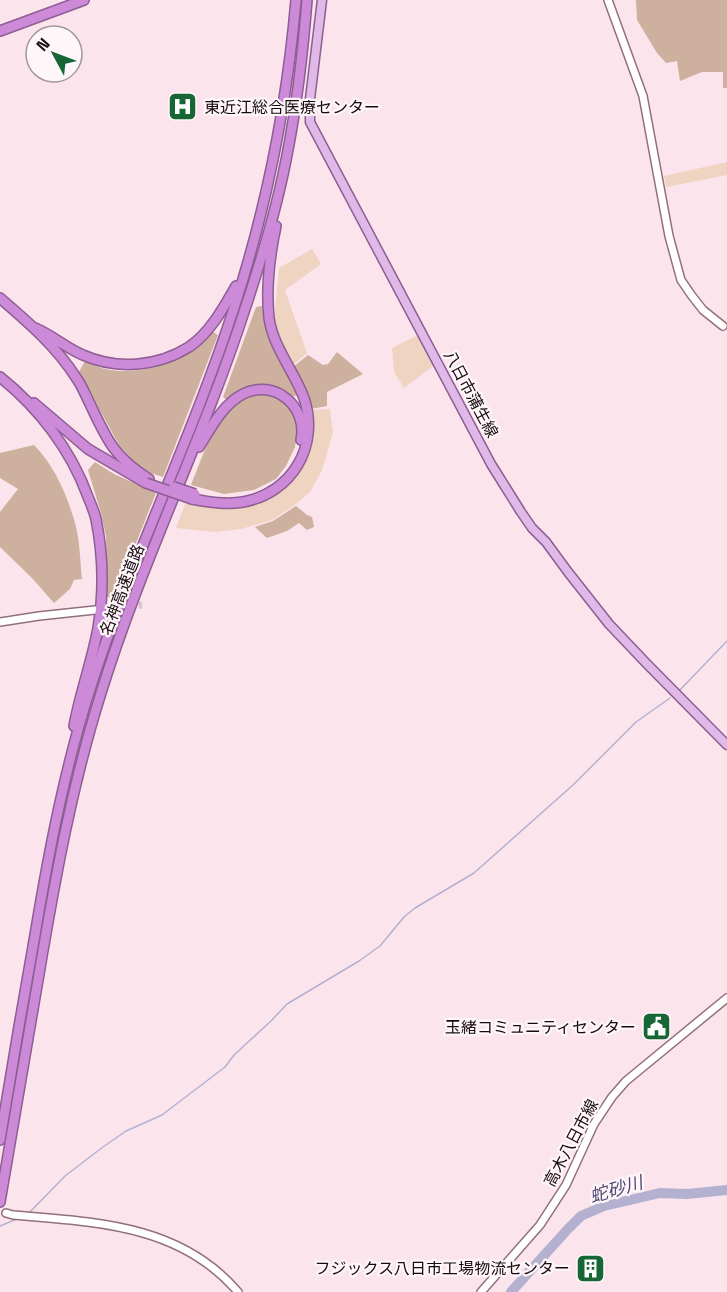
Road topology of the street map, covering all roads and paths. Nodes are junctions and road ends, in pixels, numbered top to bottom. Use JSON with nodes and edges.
{"nodes":[{"id":1,"x":84,"y":0,"type":"edge"},
{"id":2,"x":296,"y":0,"type":"edge"},
{"id":3,"x":307,"y":0,"type":"edge"},
{"id":4,"x":322,"y":0,"type":"edge"},
{"id":5,"x":608,"y":0,"type":"edge"},
{"id":6,"x":0,"y":31,"type":"edge"},
{"id":7,"x":298,"y":90,"type":"junction"},
{"id":8,"x":245,"y":269,"type":"junction"},
{"id":9,"x":0,"y":298,"type":"edge"},
{"id":10,"x":723,"y":326,"type":"dead end"},
{"id":11,"x":35,"y":328,"type":"junction"},
{"id":12,"x":0,"y":377,"type":"edge"},
{"id":13,"x":12,"y":386,"type":"junction"},
{"id":14,"x":186,"y":468,"type":"junction"},
{"id":15,"x":148,"y":481,"type":"junction"},
{"id":16,"x":194,"y":497,"type":"junction"},
{"id":17,"x":95,"y":610,"type":"tunnel mouth"},
{"id":18,"x":0,"y":622,"type":"edge"},
{"id":19,"x":727,"y":745,"type":"edge"},
{"id":20,"x":50,"y":849,"type":"junction"},
{"id":21,"x":727,"y":998,"type":"edge"},
{"id":22,"x":0,"y":1140,"type":"edge"},
{"id":23,"x":0,"y":1202,"type":"edge"},
{"id":24,"x":6,"y":1213,"type":"dead end"},
{"id":25,"x":238,"y":1292,"type":"edge"},
{"id":26,"x":481,"y":1292,"type":"edge"}],
"edges":[{"from":1,"to":6,"type":"highway"},
{"from":2,"to":8,"type":"highway","name":"名神高速道路"},
{"from":3,"to":7,"type":"highway","name":"名神高速道路"},
{"from":4,"to":19,"type":"main road","name":"八日市蒲生線"},
{"from":5,"to":10,"type":"street"},
{"from":7,"to":14,"type":"highway","name":"名神高速道路"},
{"from":7,"to":16,"type":"highway"},
{"from":8,"to":11,"type":"highway"},
{"from":8,"to":20,"type":"highway","name":"名神高速道路"},
{"from":9,"to":11,"type":"highway"},
{"from":11,"to":15,"type":"highway"},
{"from":12,"to":13,"type":"highway"},
{"from":13,"to":15,"type":"highway"},
{"from":13,"to":20,"type":"highway"},
{"from":14,"to":16,"type":"highway"},
{"from":14,"to":23,"type":"highway","name":"名神高速道路"},
{"from":15,"to":16,"type":"highway","bridge":true},
{"from":17,"to":18,"type":"street"},
{"from":20,"to":22,"type":"highway","name":"名神高速道路"},
{"from":21,"to":26,"type":"street","name":"高木八日市線"},
{"from":24,"to":25,"type":"street"}]}
